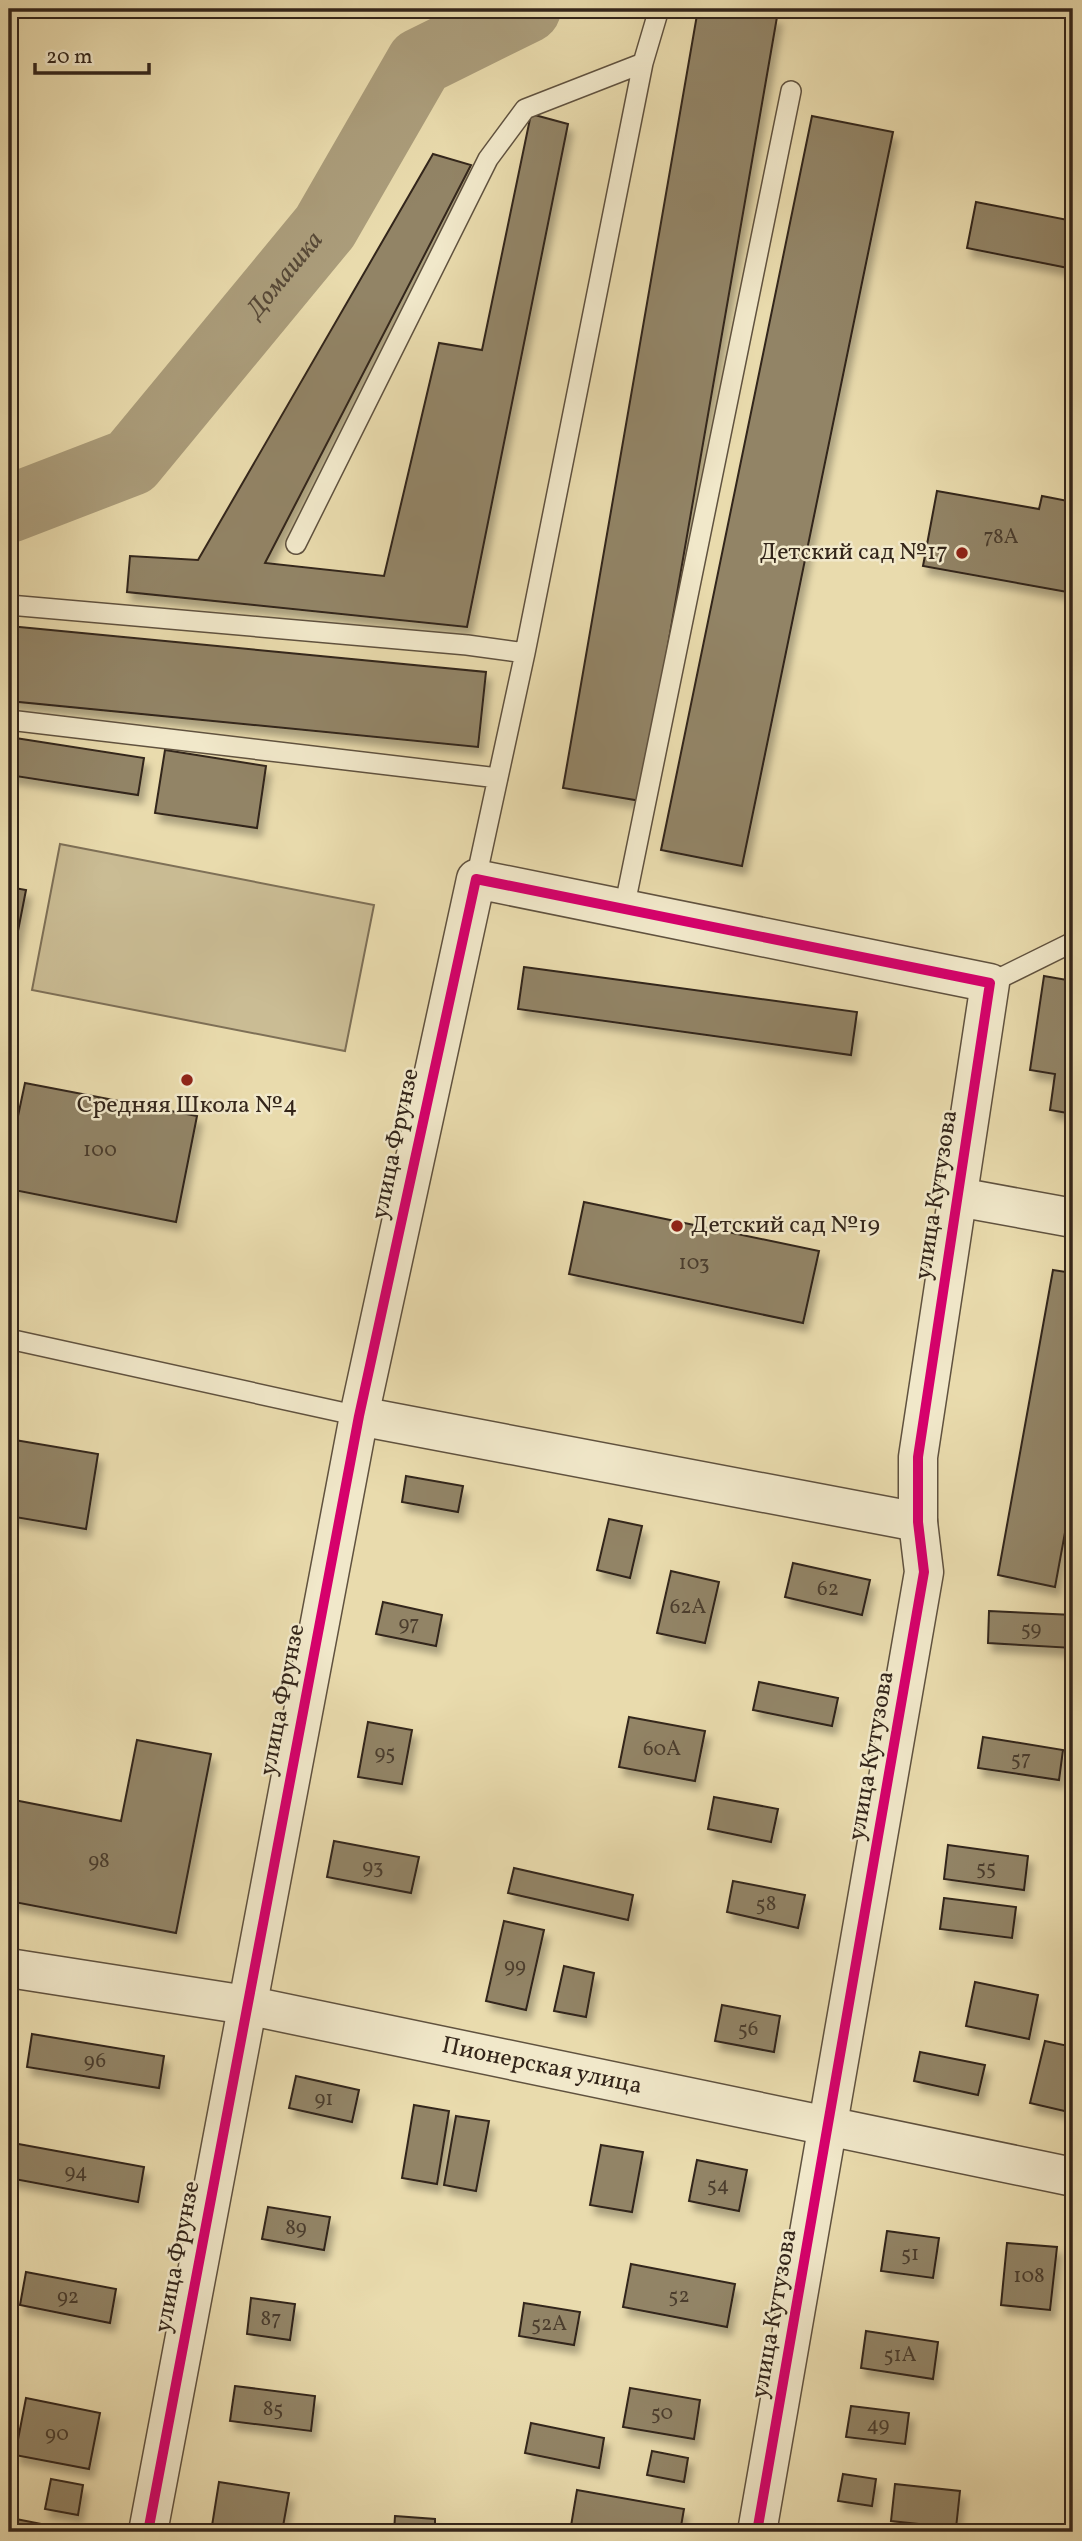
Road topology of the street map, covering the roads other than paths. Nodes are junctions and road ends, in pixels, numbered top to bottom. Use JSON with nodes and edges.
{"nodes":[{"id":1,"x":659,"y":9,"type":"edge"},
{"id":2,"x":642,"y":64,"type":"junction"},
{"id":3,"x":791,"y":91,"type":"dead end"},
{"id":4,"x":296,"y":544,"type":"dead end"},
{"id":5,"x":9,"y":605,"type":"edge"},
{"id":6,"x":525,"y":653,"type":"junction"},
{"id":7,"x":9,"y":720,"type":"edge"},
{"id":8,"x":498,"y":778,"type":"junction"},
{"id":9,"x":476,"y":879,"type":"junction"},
{"id":10,"x":624,"y":909,"type":"junction"},
{"id":11,"x":1073,"y":942,"type":"edge"},
{"id":12,"x":990,"y":984,"type":"junction"},
{"id":13,"x":958,"y":1198,"type":"junction"},
{"id":14,"x":1073,"y":1217,"type":"edge"},
{"id":15,"x":9,"y":1339,"type":"edge"},
{"id":16,"x":359,"y":1416,"type":"junction"},
{"id":17,"x":918,"y":1522,"type":"junction"},
{"id":18,"x":9,"y":1968,"type":"edge"},
{"id":19,"x":246,"y":2005,"type":"junction"},
{"id":20,"x":830,"y":2126,"type":"junction"},
{"id":21,"x":1073,"y":2177,"type":"edge"},
{"id":22,"x":148,"y":2532,"type":"edge"},
{"id":23,"x":757,"y":2532,"type":"edge"}],
"edges":[{"from":1,"to":2,"type":"lane"},
{"from":2,"to":4,"type":"lane"},
{"from":2,"to":6,"type":"lane"},
{"from":3,"to":10,"type":"lane"},
{"from":5,"to":6,"type":"lane"},
{"from":6,"to":8,"type":"lane"},
{"from":7,"to":8,"type":"lane"},
{"from":8,"to":9,"type":"lane"},
{"from":9,"to":10,"type":"street"},
{"from":9,"to":16,"type":"street","name":"улица Фрунзе"},
{"from":10,"to":12,"type":"street"},
{"from":11,"to":12,"type":"lane"},
{"from":12,"to":13,"type":"street","name":"улица Кутузова"},
{"from":13,"to":14,"type":"street","name":"улица Кутузова"},
{"from":13,"to":17,"type":"street","name":"улица Кутузова"},
{"from":15,"to":16,"type":"lane"},
{"from":16,"to":17,"type":"street"},
{"from":16,"to":19,"type":"street","name":"улица Фрунзе"},
{"from":17,"to":20,"type":"street","name":"улица Кутузова"},
{"from":18,"to":19,"type":"street","name":"Пионерская улица"},
{"from":19,"to":20,"type":"street","name":"Пионерская улица"},
{"from":19,"to":22,"type":"street","name":"улица Фрунзе"},
{"from":20,"to":21,"type":"street","name":"Пионерская улица"},
{"from":20,"to":23,"type":"street","name":"улица Кутузова"}]}
